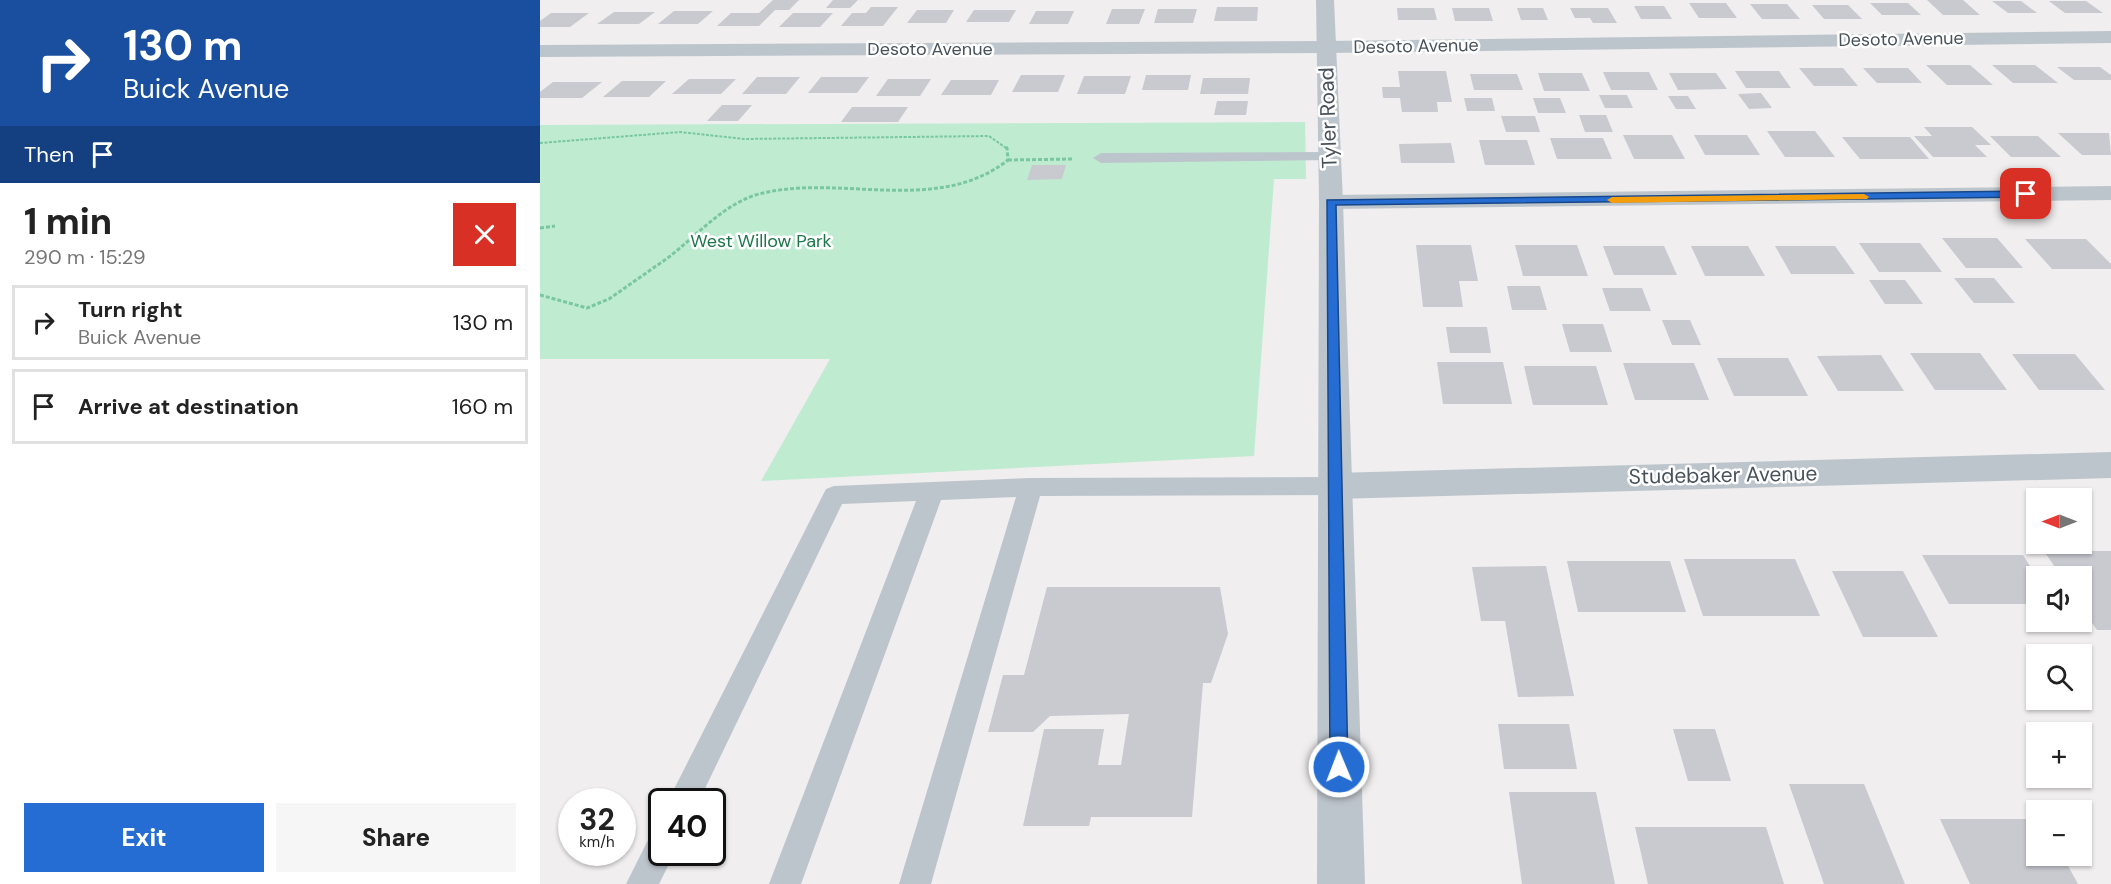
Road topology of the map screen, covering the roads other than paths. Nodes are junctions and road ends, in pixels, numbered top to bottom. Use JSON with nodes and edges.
{"nodes":[{"id":1,"x":1325,"y":0,"type":"edge"},
{"id":2,"x":2111,"y":37,"type":"edge"},
{"id":3,"x":1326,"y":47,"type":"junction"},
{"id":4,"x":540,"y":51,"type":"edge"},
{"id":5,"x":1329,"y":157,"type":"junction"},
{"id":6,"x":1101,"y":158,"type":"road end"},
{"id":7,"x":2111,"y":193,"type":"edge"},
{"id":8,"x":1331,"y":202,"type":"junction"},
{"id":9,"x":2111,"y":465,"type":"edge"},
{"id":10,"x":1335,"y":486,"type":"junction"},
{"id":11,"x":1031,"y":487,"type":"junction"},
{"id":12,"x":932,"y":491,"type":"junction"},
{"id":13,"x":689,"y":788,"type":"edge"},
{"id":14,"x":651,"y":866,"type":"edge"},
{"id":15,"x":642,"y":884,"type":"edge"},
{"id":16,"x":785,"y":884,"type":"edge"},
{"id":17,"x":915,"y":884,"type":"edge"},
{"id":18,"x":1341,"y":884,"type":"edge"}],
"edges":[{"from":1,"to":3,"type":"street","name":"Tyler Road"},
{"from":2,"to":3,"type":"street","name":"Desoto Avenue"},
{"from":3,"to":4,"type":"street","name":"Desoto Avenue"},
{"from":3,"to":5,"type":"street","name":"Tyler Road"},
{"from":5,"to":6,"type":"lane"},
{"from":5,"to":8,"type":"street","name":"Tyler Road"},
{"from":7,"to":8,"type":"street"},
{"from":8,"to":10,"type":"street","name":"Tyler Road"},
{"from":9,"to":10,"type":"street","name":"Studebaker Avenue"},
{"from":10,"to":11,"type":"lane"},
{"from":10,"to":18,"type":"street","name":"Tyler Road"},
{"from":11,"to":12,"type":"lane"},
{"from":11,"to":17,"type":"lane"},
{"from":12,"to":13,"type":"lane"},
{"from":12,"to":16,"type":"lane"},
{"from":14,"to":15,"type":"lane"}]}
